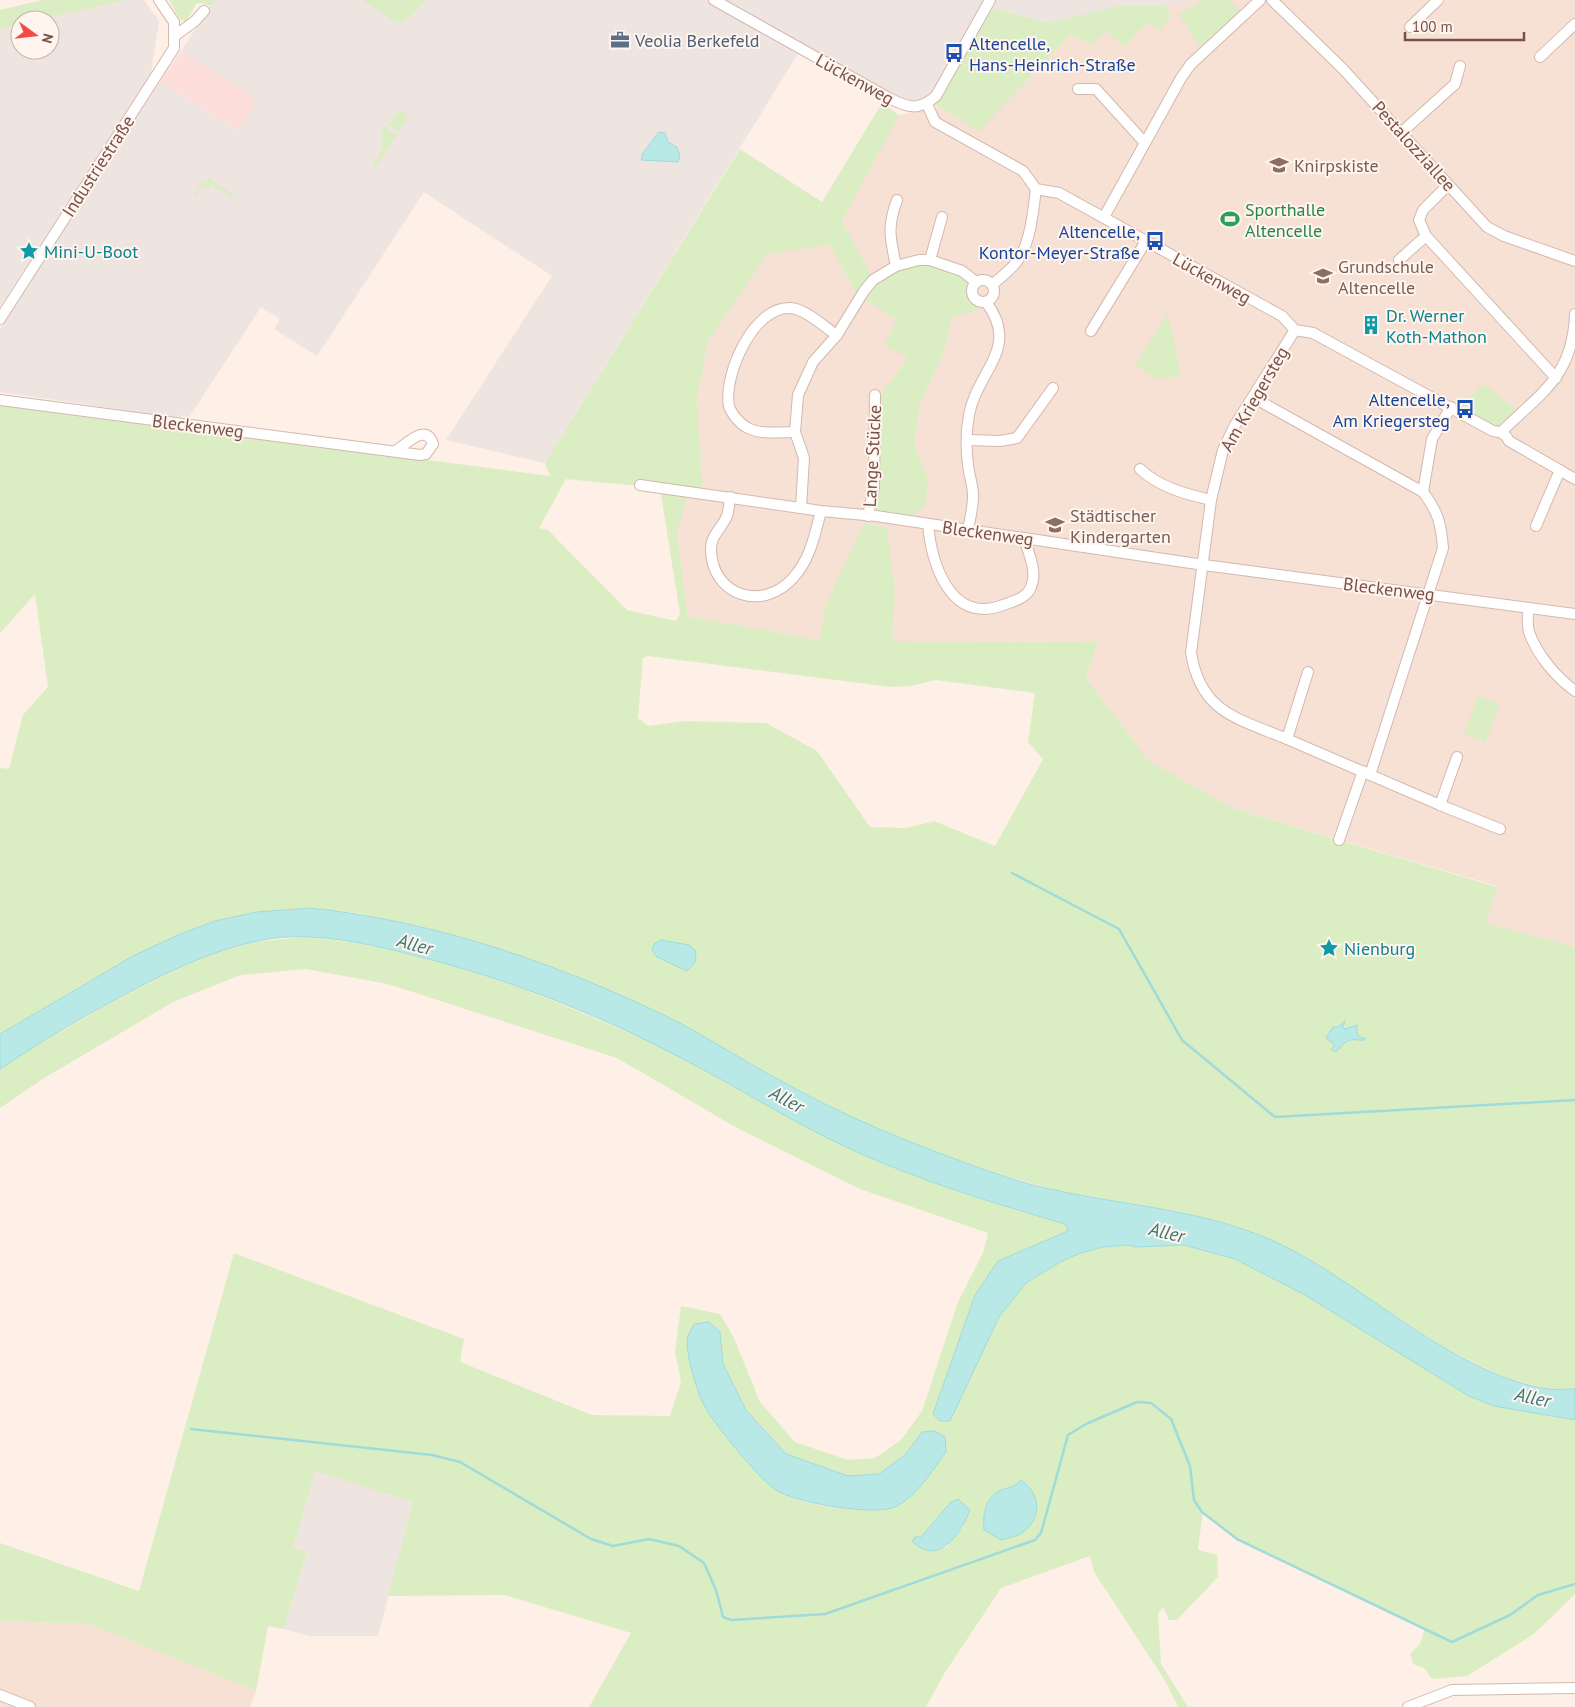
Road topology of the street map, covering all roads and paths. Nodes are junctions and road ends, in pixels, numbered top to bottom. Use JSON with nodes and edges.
{"nodes":[{"id":1,"x":159,"y":0,"type":"edge"},
{"id":2,"x":714,"y":0,"type":"edge"},
{"id":3,"x":990,"y":0,"type":"edge"},
{"id":4,"x":1260,"y":0,"type":"edge"},
{"id":5,"x":1272,"y":0,"type":"edge"},
{"id":6,"x":1438,"y":0,"type":"edge"},
{"id":7,"x":204,"y":10,"type":"dead end"},
{"id":8,"x":1575,"y":24,"type":"edge"},
{"id":9,"x":1410,"y":27,"type":"dead end"},
{"id":10,"x":176,"y":36,"type":"junction"},
{"id":11,"x":1540,"y":57,"type":"dead end"},
{"id":12,"x":1460,"y":66,"type":"dead end"},
{"id":13,"x":1078,"y":89,"type":"dead end"},
{"id":14,"x":927,"y":104,"type":"junction"},
{"id":15,"x":1402,"y":132,"type":"junction"},
{"id":16,"x":1144,"y":142,"type":"junction"},
{"id":17,"x":1448,"y":184,"type":"junction"},
{"id":18,"x":1036,"y":189,"type":"junction"},
{"id":19,"x":897,"y":200,"type":"dead end"},
{"id":20,"x":942,"y":217,"type":"dead end"},
{"id":21,"x":1104,"y":217,"type":"junction"},
{"id":22,"x":1426,"y":236,"type":"junction"},
{"id":23,"x":1146,"y":241,"type":"junction"},
{"id":24,"x":930,"y":260,"type":"junction"},
{"id":25,"x":1399,"y":260,"type":"dead end"},
{"id":26,"x":1575,"y":261,"type":"edge"},
{"id":27,"x":896,"y":266,"type":"junction"},
{"id":28,"x":976,"y":282,"type":"junction"},
{"id":29,"x":992,"y":285,"type":"junction"},
{"id":30,"x":986,"y":302,"type":"junction"},
{"id":31,"x":1575,"y":314,"type":"edge"},
{"id":32,"x":0,"y":319,"type":"edge"},
{"id":33,"x":1295,"y":330,"type":"junction"},
{"id":34,"x":1091,"y":331,"type":"dead end"},
{"id":35,"x":837,"y":335,"type":"junction"},
{"id":36,"x":1556,"y":378,"type":"junction"},
{"id":37,"x":1053,"y":388,"type":"dead end"},
{"id":38,"x":875,"y":395,"type":"dead end"},
{"id":39,"x":1254,"y":398,"type":"junction"},
{"id":40,"x":0,"y":400,"type":"edge"},
{"id":41,"x":1451,"y":407,"type":"junction"},
{"id":42,"x":795,"y":432,"type":"junction"},
{"id":43,"x":1501,"y":432,"type":"junction"},
{"id":44,"x":967,"y":440,"type":"junction"},
{"id":45,"x":396,"y":451,"type":"junction"},
{"id":46,"x":1140,"y":468,"type":"dead end"},
{"id":47,"x":1560,"y":470,"type":"junction"},
{"id":48,"x":1575,"y":479,"type":"edge"},
{"id":49,"x":640,"y":485,"type":"dead end"},
{"id":50,"x":1423,"y":492,"type":"junction"},
{"id":51,"x":730,"y":497,"type":"junction"},
{"id":52,"x":1211,"y":500,"type":"junction"},
{"id":53,"x":801,"y":507,"type":"junction"},
{"id":54,"x":821,"y":511,"type":"junction"},
{"id":55,"x":868,"y":516,"type":"junction"},
{"id":56,"x":928,"y":525,"type":"junction"},
{"id":57,"x":1536,"y":526,"type":"dead end"},
{"id":58,"x":968,"y":530,"type":"junction"},
{"id":59,"x":1024,"y":538,"type":"junction"},
{"id":60,"x":1204,"y":565,"type":"junction"},
{"id":61,"x":1429,"y":594,"type":"junction"},
{"id":62,"x":1528,"y":608,"type":"junction"},
{"id":63,"x":1575,"y":614,"type":"edge"},
{"id":64,"x":1308,"y":672,"type":"dead end"},
{"id":65,"x":1575,"y":691,"type":"edge"},
{"id":66,"x":1287,"y":738,"type":"junction"},
{"id":67,"x":1457,"y":756,"type":"dead end"},
{"id":68,"x":1366,"y":773,"type":"junction"},
{"id":69,"x":1440,"y":804,"type":"junction"},
{"id":70,"x":1500,"y":829,"type":"dead end"},
{"id":71,"x":1339,"y":840,"type":"dead end"},
{"id":72,"x":1575,"y":1688,"type":"edge"},
{"id":73,"x":0,"y":1695,"type":"edge"},
{"id":74,"x":30,"y":1707,"type":"edge"},
{"id":75,"x":1408,"y":1707,"type":"edge"}],
"edges":[{"from":1,"to":10,"type":"street"},
{"from":2,"to":14,"type":"street","name":"Lückenweg"},
{"from":3,"to":14,"type":"street"},
{"from":4,"to":16,"type":"street"},
{"from":5,"to":15,"type":"street","name":"Pestalozziallee"},
{"from":6,"to":9,"type":"street"},
{"from":7,"to":10,"type":"street","name":"Industriestraße"},
{"from":8,"to":11,"type":"street"},
{"from":10,"to":32,"type":"street","name":"Industriestraße"},
{"from":12,"to":15,"type":"street"},
{"from":13,"to":16,"type":"street"},
{"from":14,"to":18,"type":"street"},
{"from":15,"to":17,"type":"street","name":"Pestalozziallee"},
{"from":16,"to":21,"type":"street"},
{"from":17,"to":22,"type":"street"},
{"from":17,"to":26,"type":"street","name":"Pestalozziallee"},
{"from":18,"to":21,"type":"street","name":"Lückenweg"},
{"from":18,"to":29,"type":"street"},
{"from":19,"to":27,"type":"street"},
{"from":20,"to":24,"type":"street"},
{"from":21,"to":23,"type":"street","name":"Lückenweg"},
{"from":22,"to":25,"type":"street"},
{"from":22,"to":36,"type":"street"},
{"from":23,"to":33,"type":"street","name":"Lückenweg"},
{"from":23,"to":34,"type":"street"},
{"from":24,"to":27,"type":"street"},
{"from":24,"to":28,"type":"street"},
{"from":27,"to":35,"type":"street"},
{"from":28,"to":29,"type":"street"},
{"from":28,"to":30,"type":"street"},
{"from":29,"to":30,"type":"street"},
{"from":30,"to":44,"type":"street"},
{"from":31,"to":36,"type":"street"},
{"from":33,"to":39,"type":"street","name":"Am Kriegersteg"},
{"from":33,"to":41,"type":"street","name":"Lückenweg"},
{"from":35,"to":42,"type":"street"},
{"from":35,"to":42,"type":"street"},
{"from":36,"to":43,"type":"street"},
{"from":37,"to":44,"type":"street"},
{"from":38,"to":55,"type":"street","name":"Lange Stücke"},
{"from":39,"to":50,"type":"street"},
{"from":39,"to":52,"type":"street","name":"Am Kriegersteg"},
{"from":40,"to":45,"type":"street","name":"Bleckenweg"},
{"from":41,"to":43,"type":"street","name":"Lückenweg"},
{"from":41,"to":50,"type":"street"},
{"from":42,"to":53,"type":"street"},
{"from":43,"to":47,"type":"street","name":"Lückenweg"},
{"from":44,"to":58,"type":"street"},
{"from":45,"to":45,"type":"street","name":"Bleckenweg"},
{"from":46,"to":52,"type":"street"},
{"from":47,"to":48,"type":"street","name":"Lückenweg"},
{"from":47,"to":57,"type":"street"},
{"from":49,"to":51,"type":"street","name":"Bleckenweg"},
{"from":50,"to":61,"type":"street"},
{"from":51,"to":53,"type":"street","name":"Bleckenweg"},
{"from":51,"to":54,"type":"street"},
{"from":52,"to":60,"type":"street","name":"Am Kriegersteg"},
{"from":53,"to":54,"type":"street","name":"Bleckenweg"},
{"from":54,"to":55,"type":"street","name":"Bleckenweg"},
{"from":55,"to":56,"type":"street","name":"Bleckenweg"},
{"from":56,"to":58,"type":"street","name":"Bleckenweg"},
{"from":56,"to":59,"type":"street"},
{"from":58,"to":59,"type":"street","name":"Bleckenweg"},
{"from":59,"to":60,"type":"street","name":"Bleckenweg"},
{"from":60,"to":61,"type":"street","name":"Bleckenweg"},
{"from":60,"to":66,"type":"street","name":"Am Kriegersteg"},
{"from":61,"to":62,"type":"street","name":"Bleckenweg"},
{"from":61,"to":68,"type":"street"},
{"from":62,"to":63,"type":"street","name":"Bleckenweg"},
{"from":62,"to":65,"type":"street"},
{"from":64,"to":66,"type":"street"},
{"from":66,"to":68,"type":"street","name":"Am Kriegersteg"},
{"from":67,"to":69,"type":"street"},
{"from":68,"to":69,"type":"street","name":"Am Kriegersteg"},
{"from":68,"to":71,"type":"street"},
{"from":69,"to":70,"type":"street","name":"Am Kriegersteg"},
{"from":72,"to":75,"type":"street"},
{"from":73,"to":74,"type":"street"}]}
